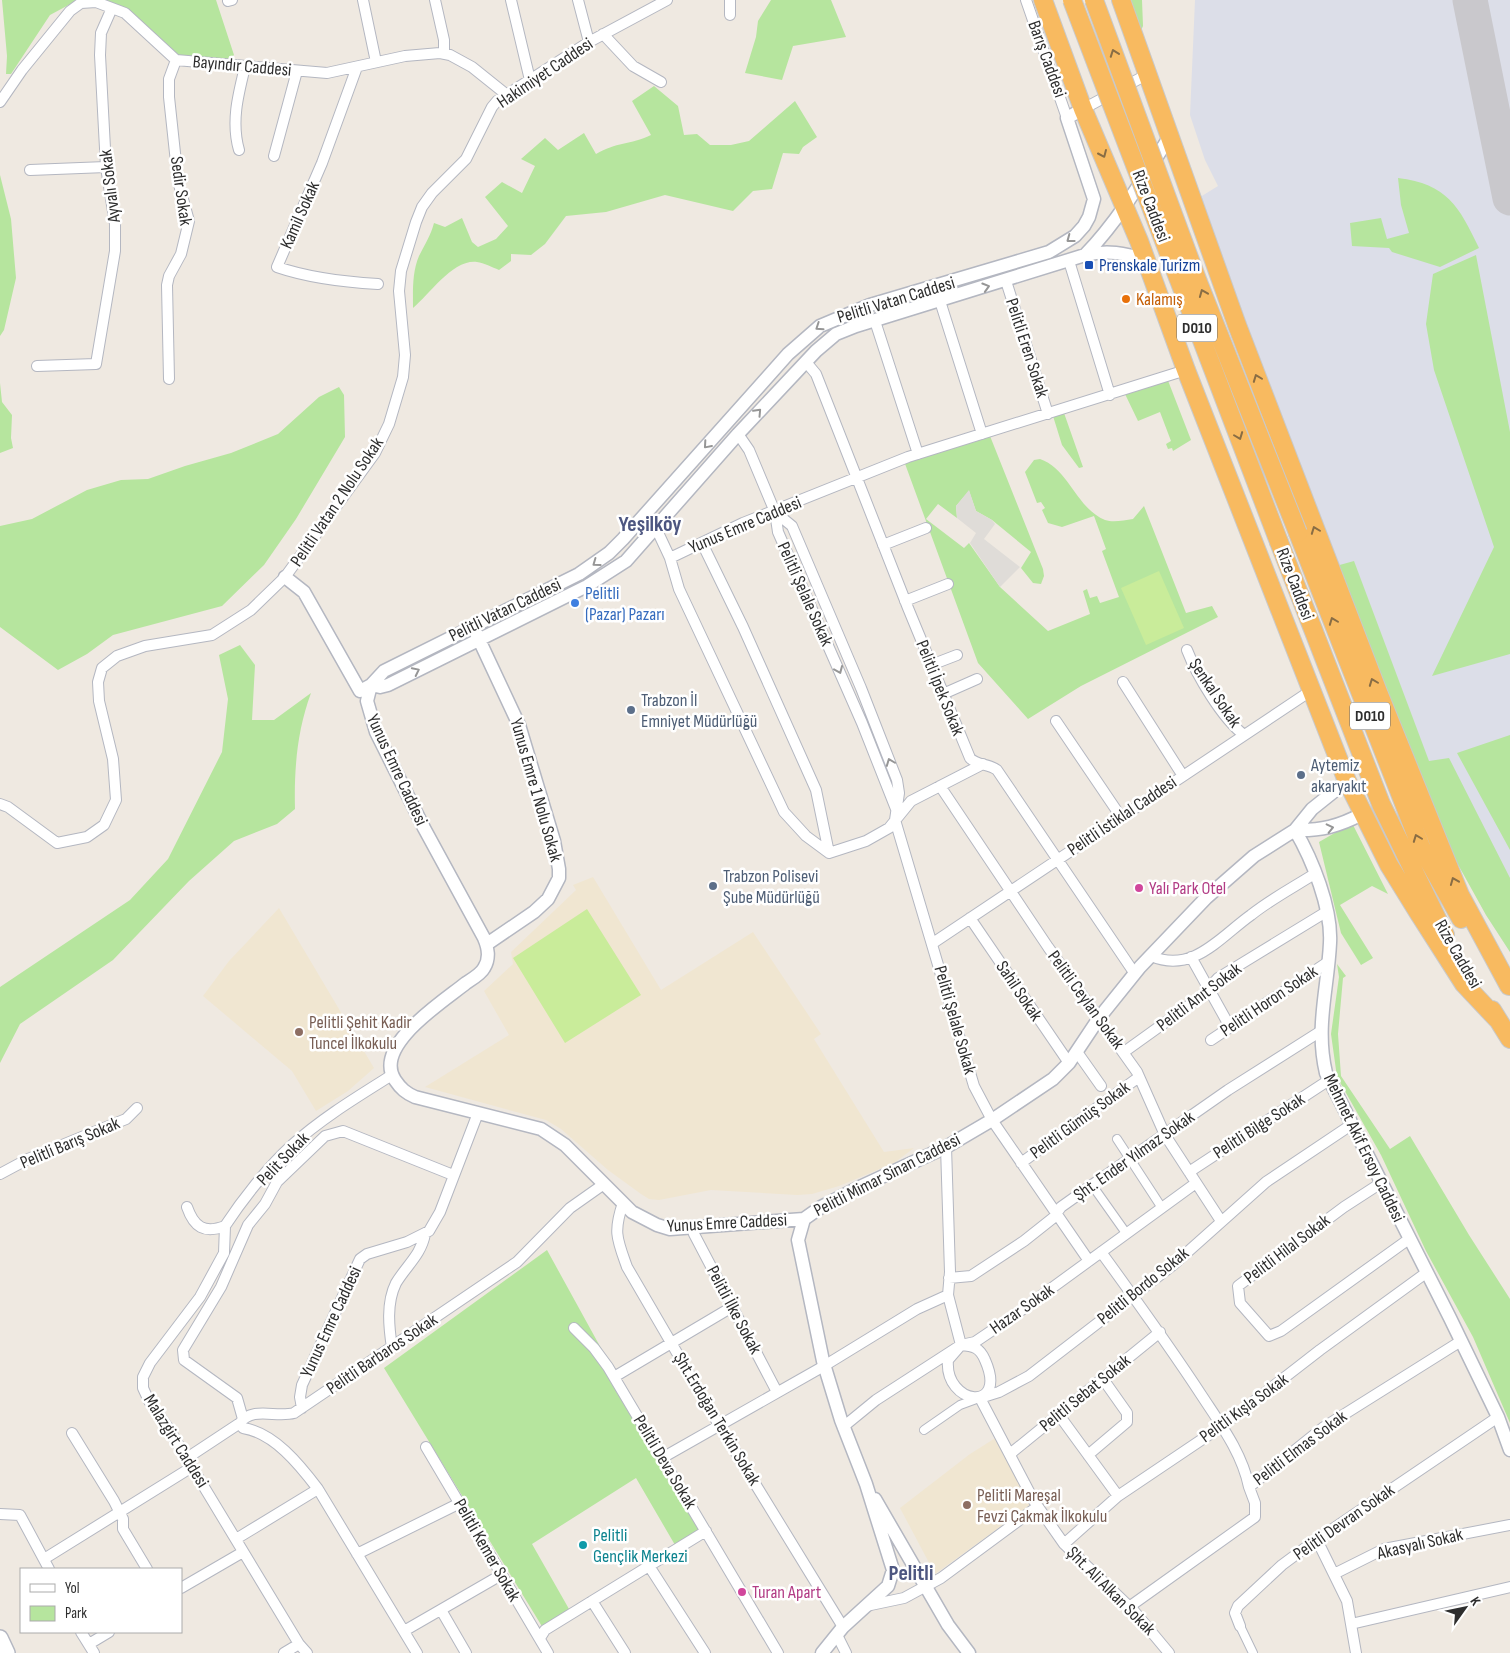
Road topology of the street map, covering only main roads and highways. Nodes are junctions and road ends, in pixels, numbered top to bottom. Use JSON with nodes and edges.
{"nodes":[{"id":1,"x":1043,"y":0,"type":"edge"},
{"id":2,"x":1072,"y":0,"type":"edge"},
{"id":3,"x":1094,"y":0,"type":"edge"},
{"id":4,"x":1121,"y":0,"type":"edge"},
{"id":5,"x":1112,"y":175,"type":"junction"},
{"id":6,"x":1143,"y":178,"type":"road end"},
{"id":7,"x":1510,"y":987,"type":"edge"},
{"id":8,"x":1497,"y":1019,"type":"junction"},
{"id":9,"x":1510,"y":1039,"type":"edge"},
{"id":10,"x":0,"y":1638,"type":"edge"},
{"id":11,"x":7,"y":1653,"type":"edge"}],
"edges":[{"from":1,"to":5,"type":"highway","one_way":true},
{"from":2,"to":8,"type":"highway","name":"Rize Caddesi","number":"D010","one_way":true,"bridge":true},
{"from":7,"to":3,"type":"highway","name":"Rize Caddesi","number":"D010","one_way":true,"bridge":true},
{"from":7,"to":4,"type":"highway","one_way":true},
{"from":5,"to":6,"type":"highway"},
{"from":5,"to":8,"type":"highway"},
{"from":8,"to":9,"type":"highway","name":"Rize Caddesi","number":"D010"},
{"from":10,"to":11,"type":"main road"}]}
